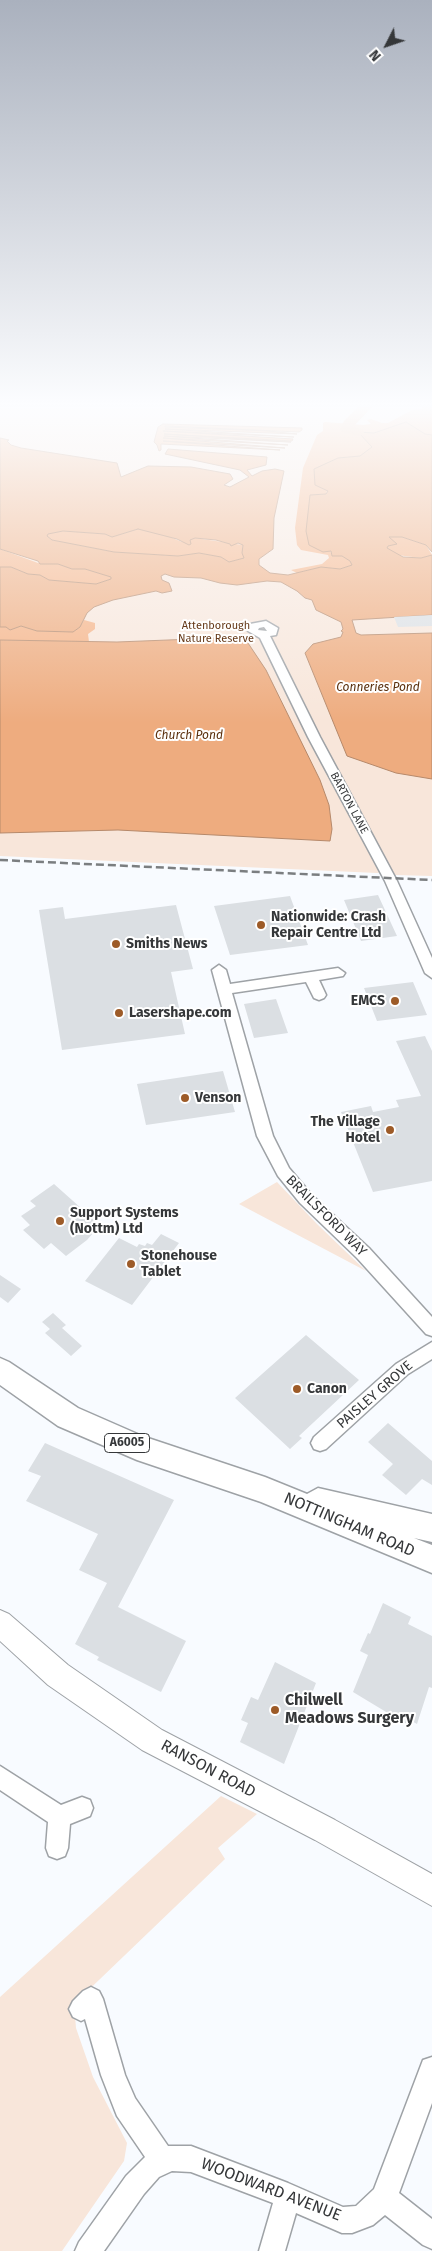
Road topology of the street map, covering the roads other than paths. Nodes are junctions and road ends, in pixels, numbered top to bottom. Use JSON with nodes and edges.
{"nodes":[{"id":1,"x":264,"y":635,"type":"dead end"},
{"id":2,"x":218,"y":970,"type":"dead end"},
{"id":3,"x":338,"y":973,"type":"dead end"},
{"id":4,"x":432,"y":973,"type":"edge"},
{"id":5,"x":311,"y":977,"type":"junction"},
{"id":6,"x":224,"y":989,"type":"junction"},
{"id":7,"x":319,"y":995,"type":"dead end"},
{"id":8,"x":432,"y":1329,"type":"edge"},
{"id":9,"x":432,"y":1350,"type":"edge"},
{"id":10,"x":0,"y":1370,"type":"edge"},
{"id":11,"x":320,"y":1443,"type":"dead end"},
{"id":12,"x":265,"y":1490,"type":"junction"},
{"id":13,"x":432,"y":1528,"type":"edge"},
{"id":14,"x":432,"y":1559,"type":"edge"},
{"id":15,"x":0,"y":1624,"type":"edge"},
{"id":16,"x":0,"y":1777,"type":"edge"},
{"id":17,"x":82,"y":1808,"type":"dead end"},
{"id":18,"x":59,"y":1817,"type":"junction"},
{"id":19,"x":57,"y":1848,"type":"dead end"},
{"id":20,"x":432,"y":1891,"type":"edge"},
{"id":21,"x":81,"y":2008,"type":"dead end"},
{"id":22,"x":432,"y":2069,"type":"edge"},
{"id":23,"x":162,"y":2160,"type":"junction"},
{"id":24,"x":288,"y":2196,"type":"junction"},
{"id":25,"x":384,"y":2198,"type":"junction"},
{"id":26,"x":432,"y":2236,"type":"edge"},
{"id":27,"x":88,"y":2251,"type":"edge"},
{"id":28,"x":272,"y":2251,"type":"edge"}],
"edges":[{"from":1,"to":4,"type":"street","name":"BARTON LANE"},
{"from":2,"to":6,"type":"street","name":"BRAILSFORD WAY"},
{"from":3,"to":5,"type":"street"},
{"from":5,"to":6,"type":"street"},
{"from":5,"to":7,"type":"street"},
{"from":6,"to":8,"type":"street","name":"BRAILSFORD WAY"},
{"from":9,"to":11,"type":"street","name":"PAISLEY GROVE"},
{"from":10,"to":12,"type":"main road","name":"NOTTINGHAM ROAD","number":"A6005"},
{"from":12,"to":13,"type":"main road","name":"NOTTINGHAM ROAD","number":"A6005"},
{"from":12,"to":14,"type":"main road","name":"NOTTINGHAM ROAD","number":"A6005"},
{"from":15,"to":20,"type":"street","name":"RANSON ROAD"},
{"from":16,"to":18,"type":"street"},
{"from":17,"to":18,"type":"street"},
{"from":18,"to":19,"type":"street"},
{"from":21,"to":23,"type":"street"},
{"from":22,"to":25,"type":"street","name":"WOODWARD AVENUE"},
{"from":23,"to":24,"type":"street","name":"WOODWARD AVENUE"},
{"from":23,"to":27,"type":"street"},
{"from":24,"to":25,"type":"street","name":"WOODWARD AVENUE"},
{"from":24,"to":28,"type":"street"},
{"from":25,"to":26,"type":"street"}]}
